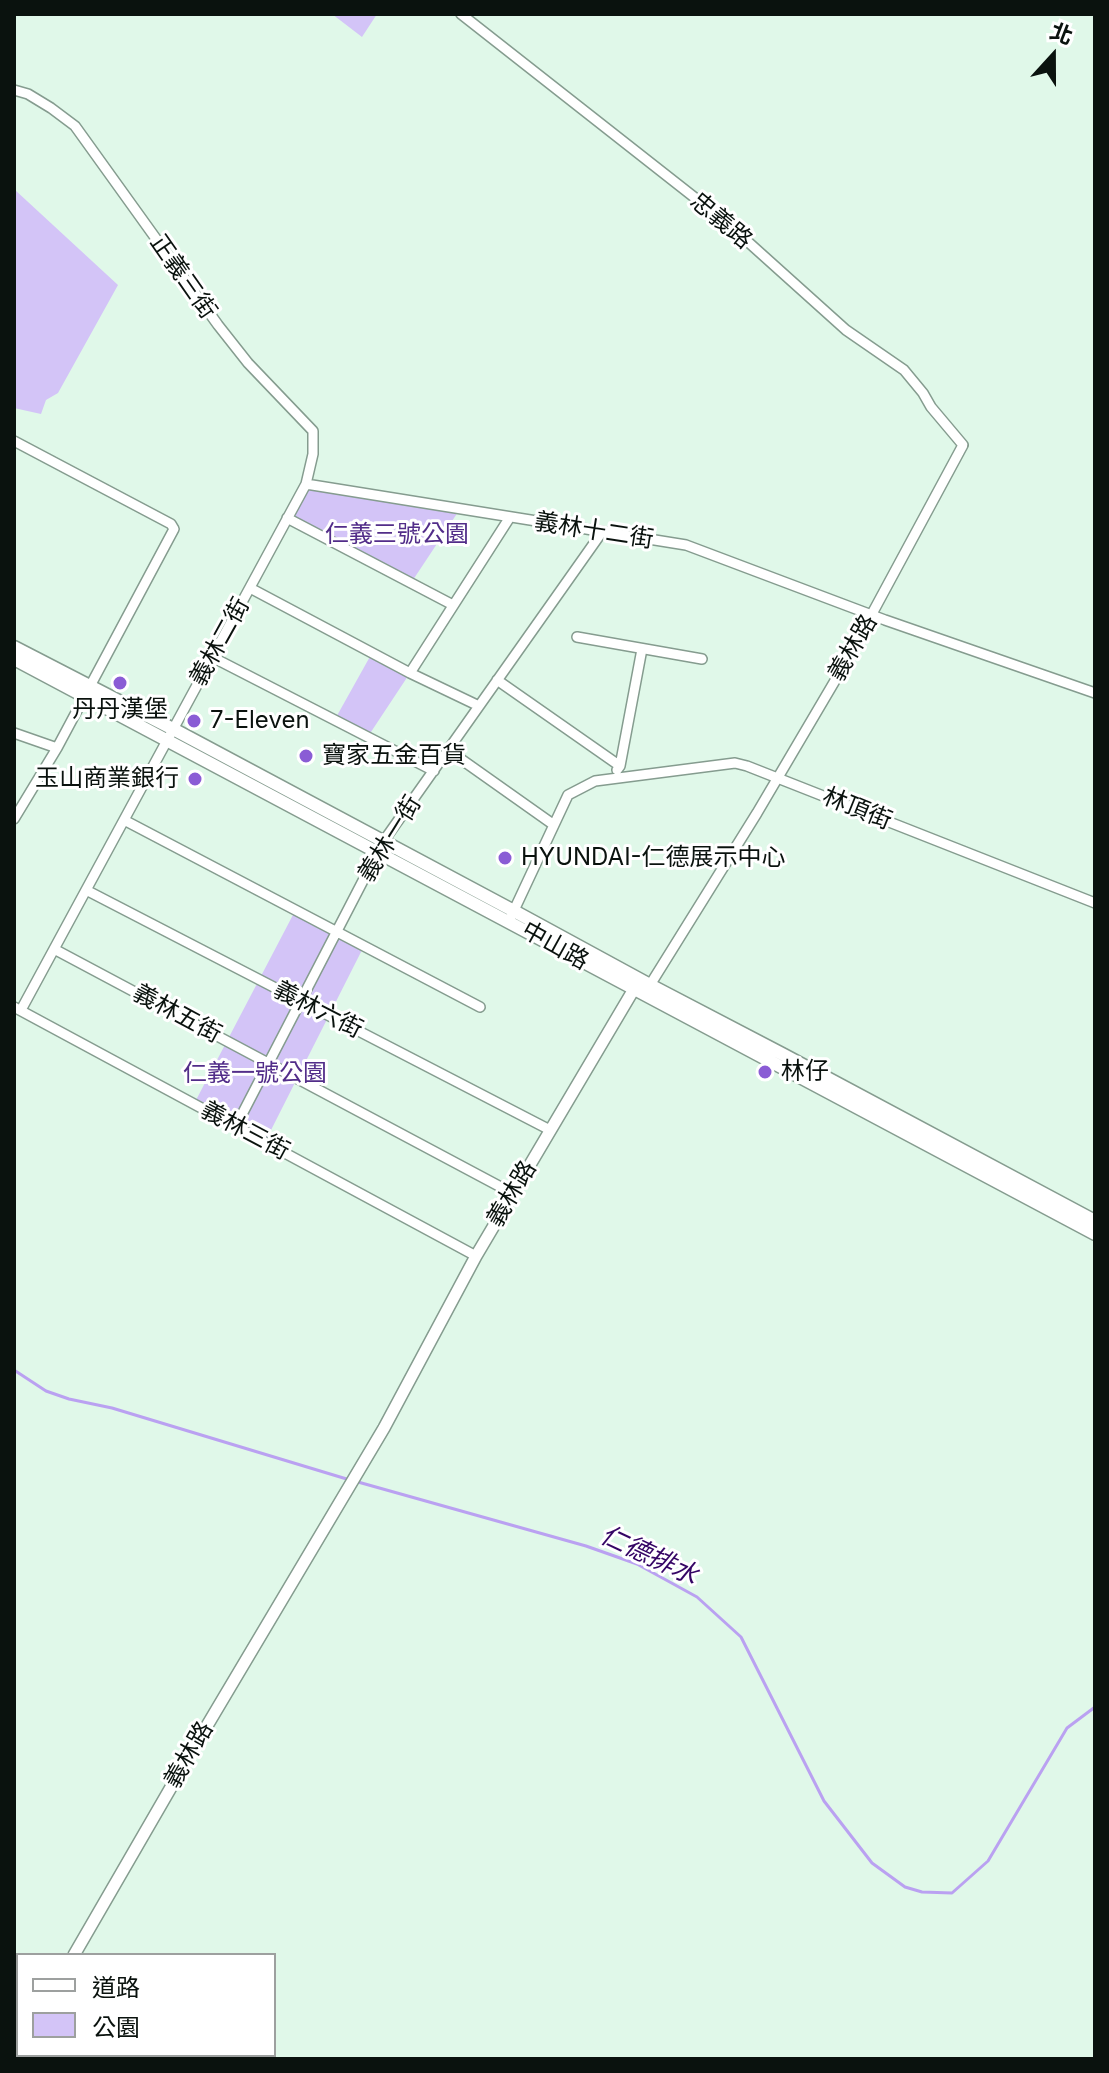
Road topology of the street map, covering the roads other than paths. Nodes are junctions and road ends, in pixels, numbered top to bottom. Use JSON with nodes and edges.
{"nodes":[{"id":1,"x":461,"y":14,"type":"edge"},
{"id":2,"x":14,"y":90,"type":"edge"},
{"id":3,"x":14,"y":441,"type":"edge"},
{"id":4,"x":963,"y":445,"type":"joint"},
{"id":5,"x":306,"y":484,"type":"junction"},
{"id":6,"x":510,"y":517,"type":"junction"},
{"id":7,"x":287,"y":518,"type":"junction"},
{"id":8,"x":602,"y":532,"type":"junction"},
{"id":9,"x":250,"y":588,"type":"junction"},
{"id":10,"x":453,"y":605,"type":"junction"},
{"id":11,"x":873,"y":614,"type":"junction"},
{"id":12,"x":577,"y":637,"type":"dead end"},
{"id":13,"x":14,"y":647,"type":"edge"},
{"id":14,"x":642,"y":649,"type":"junction"},
{"id":15,"x":212,"y":657,"type":"junction"},
{"id":16,"x":14,"y":659,"type":"edge"},
{"id":17,"x":702,"y":659,"type":"dead end"},
{"id":18,"x":410,"y":673,"type":"junction"},
{"id":19,"x":497,"y":680,"type":"junction"},
{"id":20,"x":88,"y":691,"type":"junction"},
{"id":21,"x":1095,"y":693,"type":"edge"},
{"id":22,"x":479,"y":706,"type":"junction"},
{"id":23,"x":14,"y":733,"type":"edge"},
{"id":24,"x":170,"y":734,"type":"junction"},
{"id":25,"x":57,"y":748,"type":"junction"},
{"id":26,"x":448,"y":750,"type":"junction"},
{"id":27,"x":620,"y":766,"type":"junction"},
{"id":28,"x":434,"y":771,"type":"junction"},
{"id":29,"x":777,"y":778,"type":"junction"},
{"id":30,"x":610,"y":779,"type":"junction"},
{"id":31,"x":14,"y":819,"type":"edge"},
{"id":32,"x":124,"y":820,"type":"junction"},
{"id":33,"x":554,"y":825,"type":"junction"},
{"id":34,"x":381,"y":847,"type":"junction"},
{"id":35,"x":86,"y":890,"type":"junction"},
{"id":36,"x":1095,"y":903,"type":"edge"},
{"id":37,"x":511,"y":916,"type":"junction"},
{"id":38,"x":338,"y":932,"type":"junction"},
{"id":39,"x":54,"y":949,"type":"junction"},
{"id":40,"x":650,"y":985,"type":"junction"},
{"id":41,"x":634,"y":989,"type":"junction"},
{"id":42,"x":302,"y":1001,"type":"junction"},
{"id":43,"x":480,"y":1007,"type":"dead end"},
{"id":44,"x":17,"y":1008,"type":"edge"},
{"id":45,"x":270,"y":1063,"type":"junction"},
{"id":46,"x":236,"y":1126,"type":"junction"},
{"id":47,"x":550,"y":1130,"type":"junction"},
{"id":48,"x":512,"y":1193,"type":"junction"},
{"id":49,"x":1095,"y":1221,"type":"edge"},
{"id":50,"x":1095,"y":1234,"type":"edge"},
{"id":51,"x":476,"y":1256,"type":"junction"},
{"id":52,"x":75,"y":1953,"type":"edge"}],
"edges":[{"from":1,"to":4,"type":"street","name":"忠義路"},
{"from":2,"to":5,"type":"street","name":"正義三街"},
{"from":3,"to":20,"type":"street"},
{"from":4,"to":11,"type":"street","name":"義林路"},
{"from":5,"to":6,"type":"street","name":"義林十二街"},
{"from":5,"to":7,"type":"street","name":"義林二街"},
{"from":6,"to":8,"type":"street","name":"義林十二街"},
{"from":6,"to":10,"type":"street"},
{"from":7,"to":9,"type":"street","name":"義林二街"},
{"from":7,"to":10,"type":"street"},
{"from":8,"to":11,"type":"street","name":"義林十二街"},
{"from":8,"to":19,"type":"street","name":"義林一街"},
{"from":9,"to":15,"type":"street","name":"義林二街"},
{"from":9,"to":18,"type":"street"},
{"from":10,"to":18,"type":"street"},
{"from":11,"to":21,"type":"street","name":"義林十二街"},
{"from":11,"to":29,"type":"street","name":"義林路"},
{"from":12,"to":14,"type":"street"},
{"from":13,"to":20,"type":"main road","name":"中山路"},
{"from":14,"to":17,"type":"street"},
{"from":14,"to":27,"type":"street"},
{"from":15,"to":24,"type":"street","name":"義林二街"},
{"from":15,"to":28,"type":"street"},
{"from":16,"to":20,"type":"main road","name":"中山路"},
{"from":18,"to":22,"type":"street"},
{"from":19,"to":22,"type":"street","name":"義林一街"},
{"from":19,"to":27,"type":"street"},
{"from":20,"to":24,"type":"main road","name":"中山路"},
{"from":20,"to":25,"type":"street"},
{"from":22,"to":26,"type":"street","name":"義林一街"},
{"from":23,"to":25,"type":"street"},
{"from":24,"to":32,"type":"street","name":"義林二街"},
{"from":24,"to":34,"type":"main road","name":"中山路"},
{"from":25,"to":31,"type":"street"},
{"from":26,"to":28,"type":"street","name":"義林一街"},
{"from":26,"to":33,"type":"street"},
{"from":27,"to":30,"type":"street"},
{"from":28,"to":34,"type":"street","name":"義林一街"},
{"from":29,"to":30,"type":"street","name":"林頂街"},
{"from":29,"to":36,"type":"street","name":"林頂街"},
{"from":29,"to":40,"type":"street","name":"義林路"},
{"from":30,"to":33,"type":"street","name":"林頂街"},
{"from":32,"to":35,"type":"street","name":"義林二街"},
{"from":32,"to":38,"type":"street"},
{"from":33,"to":37,"type":"street","name":"林頂街"},
{"from":34,"to":37,"type":"main road","name":"中山路"},
{"from":34,"to":38,"type":"street","name":"義林一街"},
{"from":35,"to":39,"type":"street","name":"義林二街"},
{"from":35,"to":42,"type":"street","name":"義林六街"},
{"from":37,"to":40,"type":"main road","name":"中山路"},
{"from":37,"to":41,"type":"main road","name":"中山路"},
{"from":38,"to":42,"type":"street","name":"義林一街"},
{"from":38,"to":43,"type":"street"},
{"from":39,"to":44,"type":"street","name":"義林二街"},
{"from":39,"to":45,"type":"street","name":"義林五街"},
{"from":40,"to":41,"type":"street"},
{"from":40,"to":49,"type":"main road","name":"中山路"},
{"from":41,"to":47,"type":"street","name":"義林路"},
{"from":41,"to":50,"type":"main road","name":"中山路"},
{"from":42,"to":45,"type":"street","name":"義林一街"},
{"from":42,"to":47,"type":"street","name":"義林六街"},
{"from":44,"to":46,"type":"street","name":"義林三街"},
{"from":45,"to":46,"type":"street","name":"義林一街"},
{"from":45,"to":48,"type":"street","name":"義林五街"},
{"from":46,"to":51,"type":"street","name":"義林三街"},
{"from":47,"to":48,"type":"street","name":"義林路"},
{"from":48,"to":51,"type":"street","name":"義林路"},
{"from":51,"to":52,"type":"street","name":"義林路"}]}
